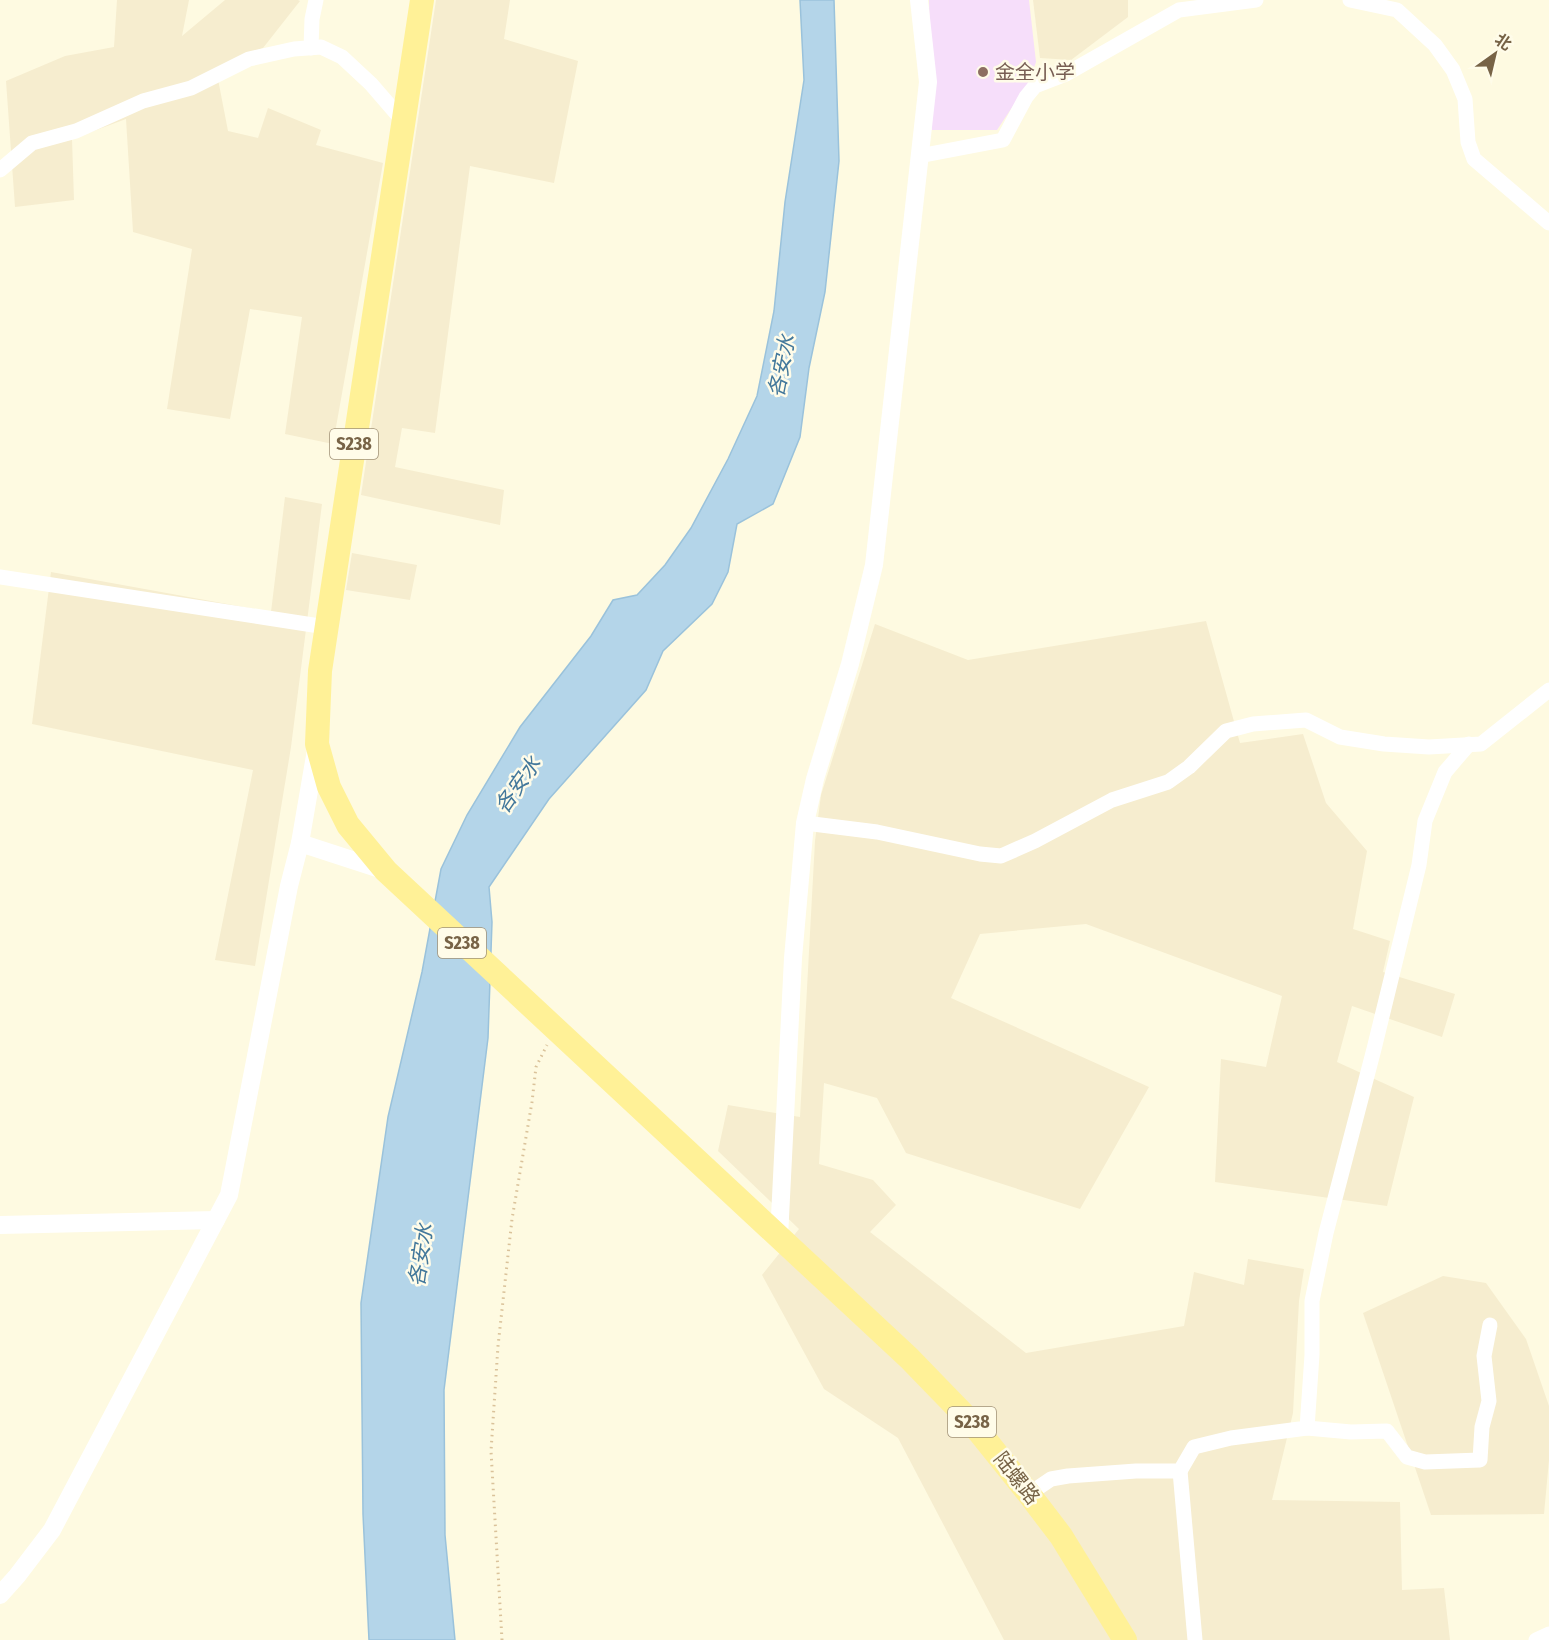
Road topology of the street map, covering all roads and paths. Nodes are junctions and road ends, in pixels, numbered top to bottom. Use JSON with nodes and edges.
{"nodes":[{"id":1,"x":316,"y":0,"type":"edge"},
{"id":2,"x":422,"y":0,"type":"edge"},
{"id":3,"x":919,"y":0,"type":"edge"},
{"id":4,"x":1256,"y":0,"type":"edge"},
{"id":5,"x":1350,"y":0,"type":"edge"},
{"id":6,"x":310,"y":48,"type":"junction"},
{"id":7,"x":403,"y":121,"type":"junction"},
{"id":8,"x":919,"y":156,"type":"junction"},
{"id":9,"x":0,"y":170,"type":"edge"},
{"id":10,"x":1549,"y":223,"type":"edge"},
{"id":11,"x":0,"y":577,"type":"edge"},
{"id":12,"x":326,"y":627,"type":"junction"},
{"id":13,"x":1549,"y":690,"type":"edge"},
{"id":14,"x":317,"y":744,"type":"junction"},
{"id":15,"x":1469,"y":744,"type":"junction"},
{"id":16,"x":805,"y":823,"type":"junction"},
{"id":17,"x":300,"y":843,"type":"junction"},
{"id":18,"x":386,"y":871,"type":"junction"},
{"id":19,"x":558,"y":1033,"type":"junction"},
{"id":20,"x":216,"y":1220,"type":"junction"},
{"id":21,"x":0,"y":1225,"type":"edge"},
{"id":22,"x":779,"y":1238,"type":"junction"},
{"id":23,"x":1490,"y":1325,"type":"dead end"},
{"id":24,"x":1307,"y":1428,"type":"junction"},
{"id":25,"x":1180,"y":1471,"type":"junction"},
{"id":26,"x":1029,"y":1494,"type":"junction"},
{"id":27,"x":0,"y":1595,"type":"edge"},
{"id":28,"x":1549,"y":1634,"type":"edge"},
{"id":29,"x":502,"y":1640,"type":"edge"},
{"id":30,"x":1125,"y":1640,"type":"edge"},
{"id":31,"x":1195,"y":1640,"type":"edge"},
{"id":32,"x":1536,"y":1640,"type":"edge"}],
"edges":[{"from":1,"to":6,"type":"street"},
{"from":2,"to":7,"type":"main road","number":"S238"},
{"from":3,"to":8,"type":"street"},
{"from":4,"to":8,"type":"street"},
{"from":5,"to":10,"type":"street"},
{"from":6,"to":7,"type":"street"},
{"from":6,"to":9,"type":"street"},
{"from":7,"to":12,"type":"main road","number":"S238"},
{"from":8,"to":16,"type":"street"},
{"from":11,"to":12,"type":"street"},
{"from":12,"to":14,"type":"main road","number":"S238"},
{"from":13,"to":15,"type":"street"},
{"from":14,"to":17,"type":"street"},
{"from":14,"to":18,"type":"main road","number":"S238"},
{"from":15,"to":16,"type":"street"},
{"from":15,"to":24,"type":"street"},
{"from":16,"to":22,"type":"street"},
{"from":17,"to":18,"type":"street"},
{"from":17,"to":20,"type":"street"},
{"from":18,"to":19,"type":"main road","number":"S238"},
{"from":19,"to":22,"type":"main road","number":"S238"},
{"from":19,"to":29,"type":"path"},
{"from":20,"to":21,"type":"street"},
{"from":20,"to":27,"type":"street"},
{"from":22,"to":26,"type":"main road","name":"陆螺路","number":"S238"},
{"from":23,"to":24,"type":"street"},
{"from":24,"to":25,"type":"street"},
{"from":25,"to":26,"type":"street"},
{"from":25,"to":31,"type":"street"},
{"from":26,"to":30,"type":"main road","name":"陆螺路","number":"S238"},
{"from":28,"to":32,"type":"street"}]}
